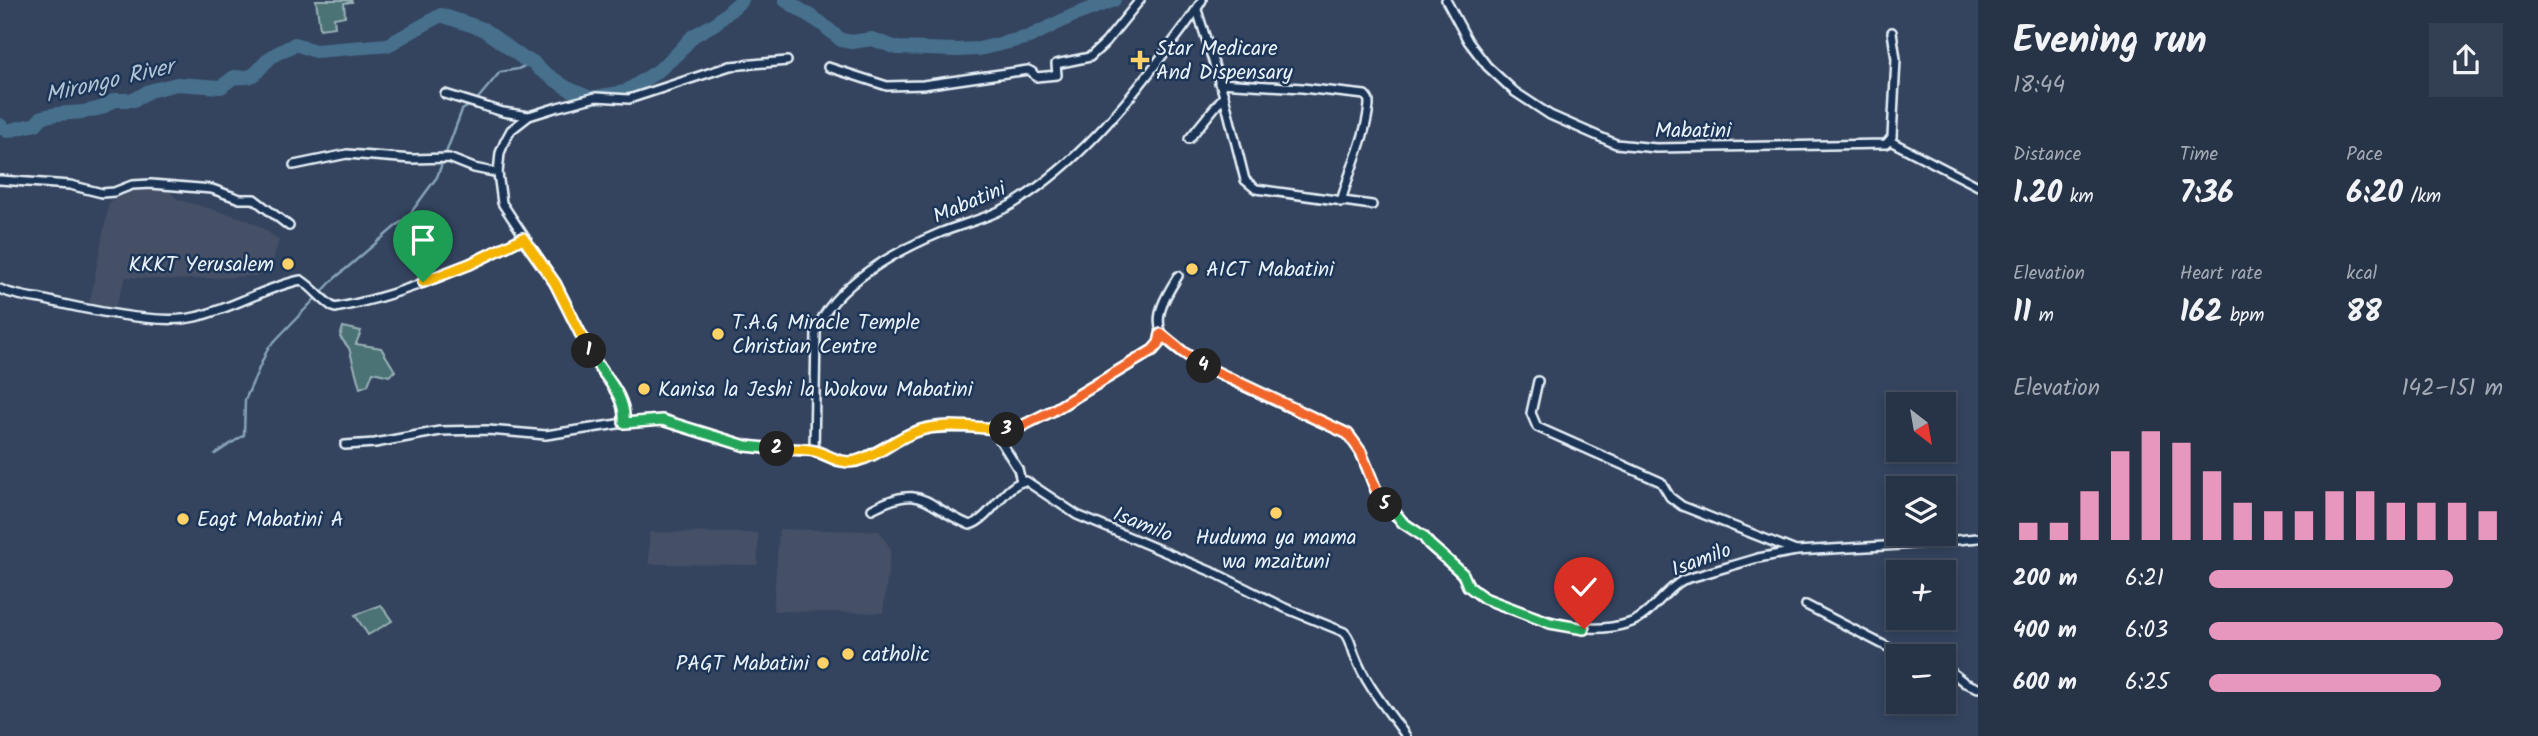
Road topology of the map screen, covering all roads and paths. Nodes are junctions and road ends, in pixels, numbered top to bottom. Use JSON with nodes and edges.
{"nodes":[{"id":1,"x":1140,"y":0,"type":"edge"},
{"id":2,"x":1202,"y":0,"type":"edge"},
{"id":3,"x":1446,"y":0,"type":"edge"},
{"id":4,"x":1196,"y":10,"type":"junction"},
{"id":5,"x":1892,"y":32,"type":"dead end"},
{"id":6,"x":787,"y":61,"type":"dead end"},
{"id":7,"x":828,"y":67,"type":"dead end"},
{"id":8,"x":1219,"y":83,"type":"junction"},
{"id":9,"x":444,"y":94,"type":"dead end"},
{"id":10,"x":1224,"y":96,"type":"junction"},
{"id":11,"x":529,"y":116,"type":"junction"},
{"id":12,"x":1189,"y":139,"type":"dead end"},
{"id":13,"x":1890,"y":141,"type":"junction"},
{"id":14,"x":294,"y":166,"type":"dead end"},
{"id":15,"x":498,"y":173,"type":"junction"},
{"id":16,"x":0,"y":180,"type":"edge"},
{"id":17,"x":1978,"y":186,"type":"edge"},
{"id":18,"x":1341,"y":202,"type":"junction"},
{"id":19,"x":1372,"y":205,"type":"dead end"},
{"id":20,"x":289,"y":226,"type":"dead end"},
{"id":21,"x":523,"y":238,"type":"junction"},
{"id":22,"x":1178,"y":276,"type":"dead end"},
{"id":23,"x":0,"y":289,"type":"edge"},
{"id":24,"x":1161,"y":334,"type":"junction"},
{"id":25,"x":1538,"y":381,"type":"dead end"},
{"id":26,"x":624,"y":423,"type":"junction"},
{"id":27,"x":993,"y":429,"type":"junction"},
{"id":28,"x":345,"y":444,"type":"dead end"},
{"id":29,"x":814,"y":451,"type":"junction"},
{"id":30,"x":1021,"y":481,"type":"junction"},
{"id":31,"x":872,"y":509,"type":"dead end"},
{"id":32,"x":1978,"y":538,"type":"edge"},
{"id":33,"x":1796,"y":551,"type":"junction"},
{"id":34,"x":1806,"y":605,"type":"dead end"},
{"id":35,"x":1886,"y":646,"type":"edge"},
{"id":36,"x":1956,"y":676,"type":"edge"},
{"id":37,"x":1978,"y":688,"type":"edge"},
{"id":38,"x":1406,"y":736,"type":"edge"}],
"edges":[{"from":1,"to":7,"type":"street"},
{"from":2,"to":4,"type":"street","name":"Mabatini"},
{"from":3,"to":13,"type":"street","name":"Mabatini"},
{"from":4,"to":8,"type":"street"},
{"from":4,"to":29,"type":"street","name":"Mabatini"},
{"from":5,"to":13,"type":"street"},
{"from":6,"to":11,"type":"street"},
{"from":8,"to":10,"type":"street"},
{"from":8,"to":18,"type":"street"},
{"from":9,"to":11,"type":"street"},
{"from":10,"to":12,"type":"street"},
{"from":10,"to":18,"type":"street"},
{"from":11,"to":15,"type":"street"},
{"from":13,"to":17,"type":"street"},
{"from":14,"to":15,"type":"street"},
{"from":15,"to":21,"type":"street"},
{"from":16,"to":20,"type":"street"},
{"from":18,"to":19,"type":"street"},
{"from":21,"to":23,"type":"street"},
{"from":21,"to":26,"type":"street"},
{"from":22,"to":24,"type":"street"},
{"from":24,"to":27,"type":"street"},
{"from":24,"to":33,"type":"street","name":"Isamilo"},
{"from":25,"to":33,"type":"street"},
{"from":26,"to":28,"type":"street"},
{"from":26,"to":29,"type":"street"},
{"from":27,"to":29,"type":"street"},
{"from":27,"to":30,"type":"street"},
{"from":30,"to":31,"type":"street"},
{"from":30,"to":38,"type":"street","name":"Isamilo"},
{"from":32,"to":33,"type":"street","name":"Isamilo"},
{"from":34,"to":35,"type":"street"},
{"from":36,"to":37,"type":"street"}]}
